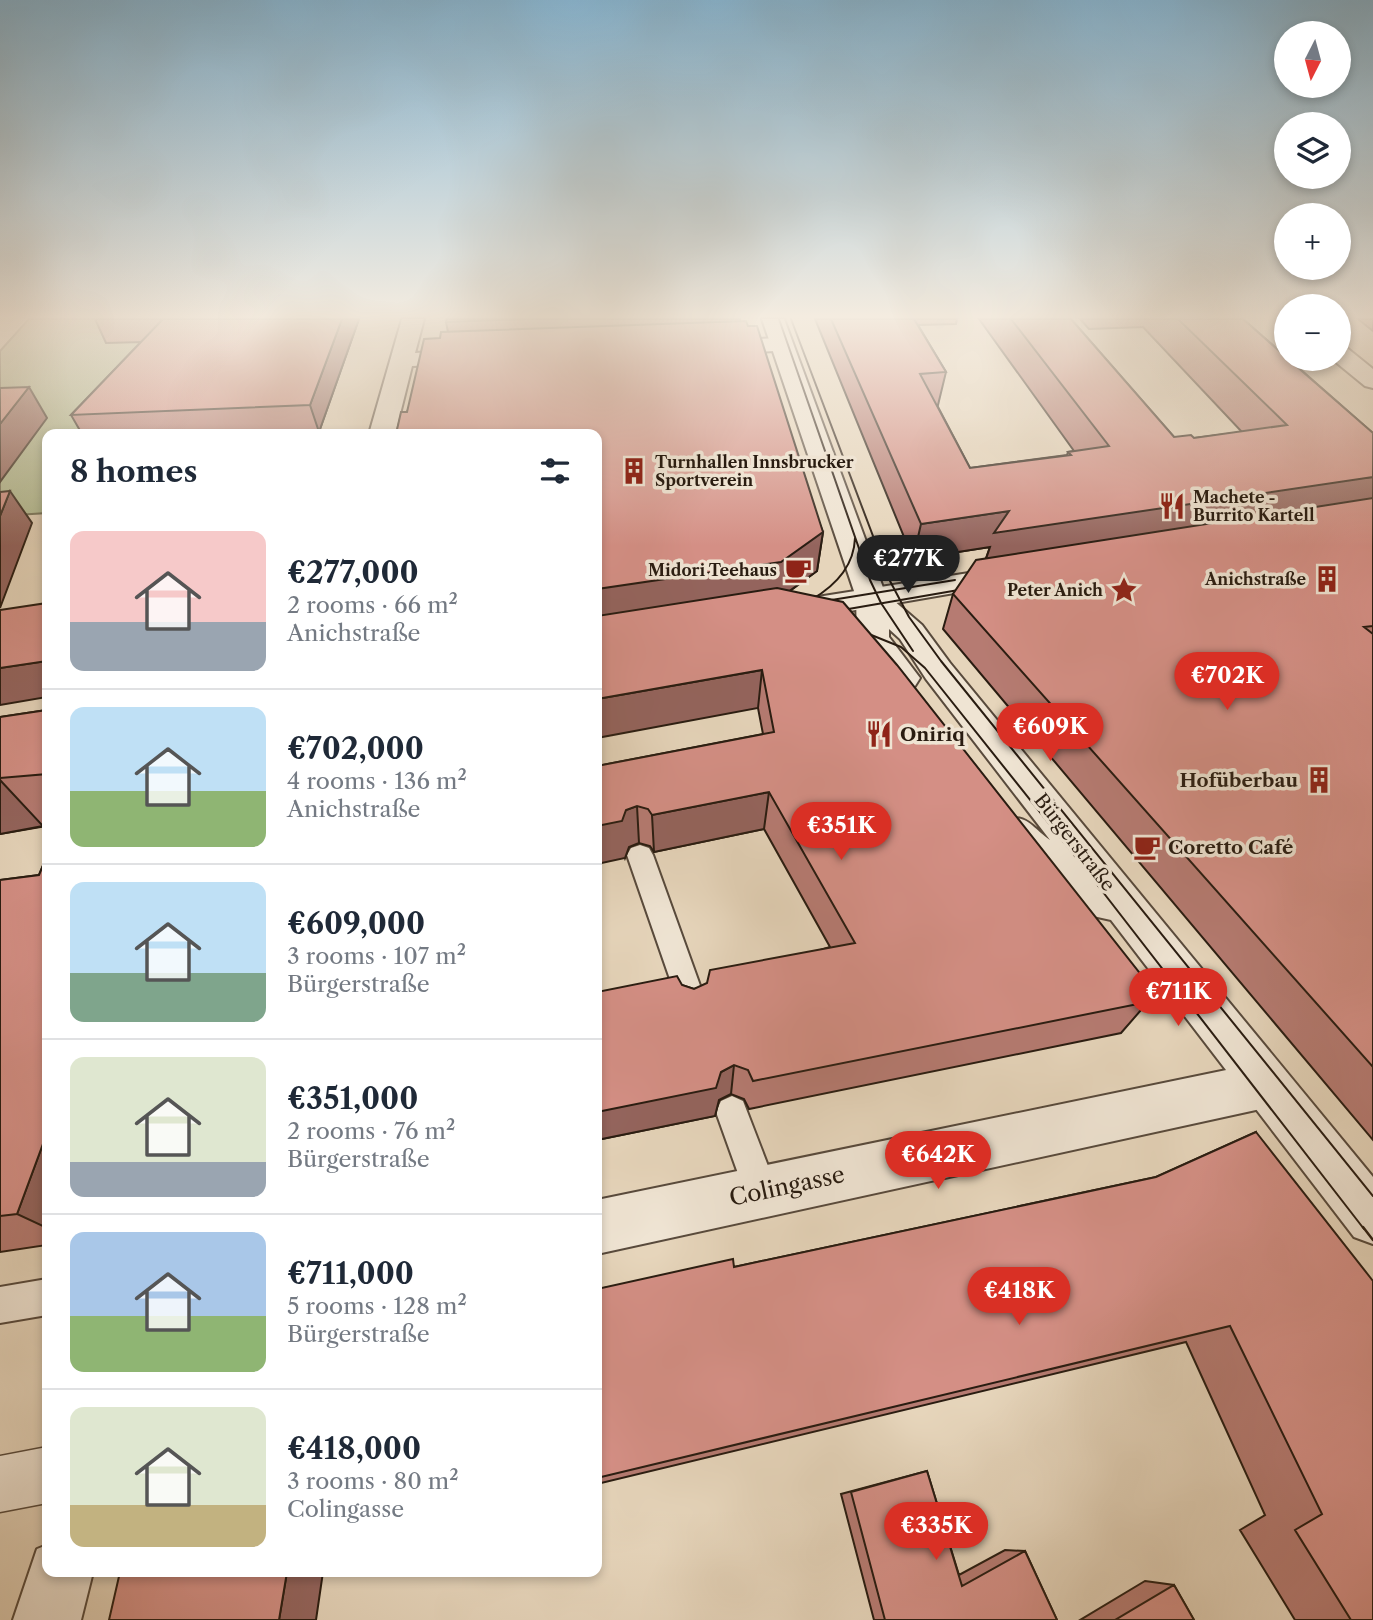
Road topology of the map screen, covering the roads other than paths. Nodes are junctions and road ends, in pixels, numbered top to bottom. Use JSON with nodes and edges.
{"nodes":[{"id":1,"x":393,"y":395,"type":"edge"},
{"id":2,"x":799,"y":395,"type":"edge"},
{"id":3,"x":383,"y":429,"type":"edge"},
{"id":4,"x":1034,"y":571,"type":"edge"},
{"id":5,"x":871,"y":597,"type":"junction"},
{"id":6,"x":768,"y":615,"type":"edge"},
{"id":7,"x":936,"y":723,"type":"edge"},
{"id":8,"x":998,"y":809,"type":"edge"},
{"id":9,"x":640,"y":855,"type":"dead end"},
{"id":10,"x":1142,"y":929,"type":"junction"},
{"id":11,"x":693,"y":1005,"type":"edge"},
{"id":12,"x":1265,"y":1085,"type":"junction"},
{"id":13,"x":732,"y":1112,"type":"dead end"},
{"id":14,"x":761,"y":1192,"type":"junction"},
{"id":15,"x":1373,"y":1218,"type":"edge"},
{"id":16,"x":602,"y":1226,"type":"edge"},
{"id":17,"x":42,"y":1298,"type":"edge"},
{"id":18,"x":0,"y":1305,"type":"edge"},
{"id":19,"x":59,"y":1577,"type":"edge"},
{"id":20,"x":47,"y":1620,"type":"edge"}],
"edges":[{"from":1,"to":3,"type":"street"},
{"from":2,"to":5,"type":"street","name":"Bürgerstraße"},
{"from":4,"to":5,"type":"street"},
{"from":5,"to":6,"type":"street"},
{"from":5,"to":7,"type":"street","name":"Bürgerstraße"},
{"from":5,"to":10,"type":"street","name":"Bürgerstraße"},
{"from":8,"to":10,"type":"street","name":"Bürgerstraße"},
{"from":9,"to":11,"type":"lane"},
{"from":10,"to":12,"type":"street","name":"Bürgerstraße"},
{"from":12,"to":14,"type":"street","name":"Colingasse"},
{"from":12,"to":15,"type":"street","name":"Bürgerstraße"},
{"from":13,"to":14,"type":"lane"},
{"from":14,"to":16,"type":"street","name":"Colingasse"},
{"from":17,"to":18,"type":"lane"},
{"from":19,"to":20,"type":"street"}]}
